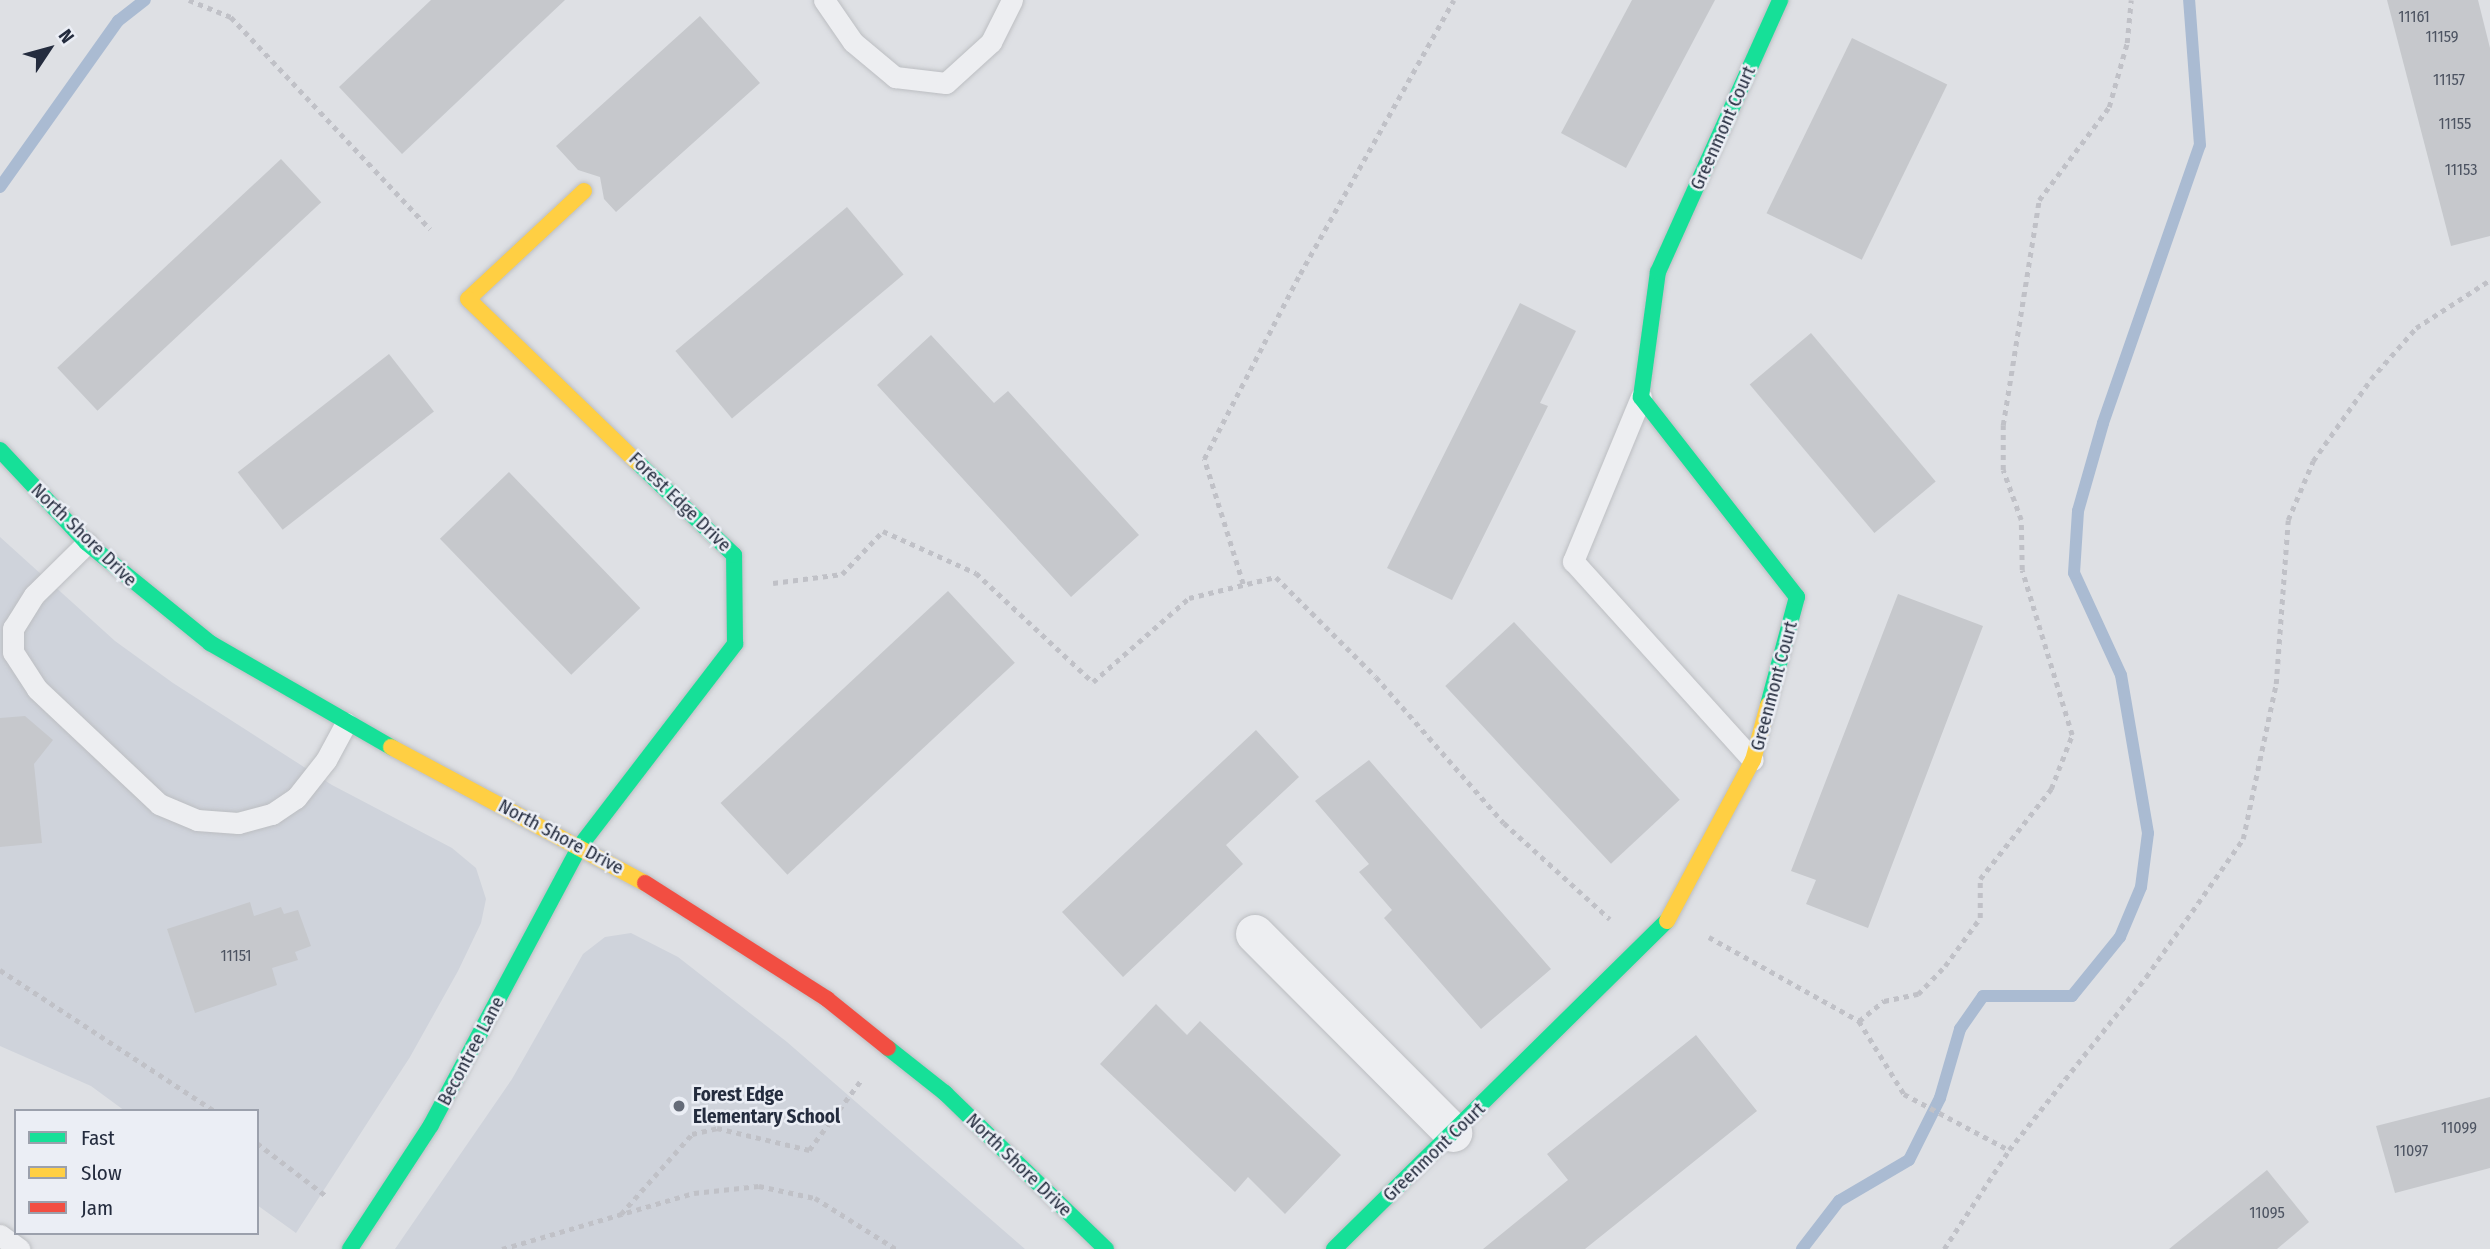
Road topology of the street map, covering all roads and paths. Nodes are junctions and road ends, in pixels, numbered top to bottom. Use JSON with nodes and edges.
{"nodes":[{"id":1,"x":189,"y":0,"type":"edge"},
{"id":2,"x":824,"y":0,"type":"edge"},
{"id":3,"x":1012,"y":0,"type":"edge"},
{"id":4,"x":1454,"y":0,"type":"edge"},
{"id":5,"x":1780,"y":0,"type":"edge"},
{"id":6,"x":2131,"y":0,"type":"edge"},
{"id":7,"x":583,"y":191,"type":"dead end"},
{"id":8,"x":430,"y":229,"type":"dead end"},
{"id":9,"x":2490,"y":280,"type":"edge"},
{"id":10,"x":1642,"y":397,"type":"junction"},
{"id":11,"x":0,"y":450,"type":"edge"},
{"id":12,"x":88,"y":543,"type":"junction"},
{"id":13,"x":1243,"y":584,"type":"junction"},
{"id":14,"x":734,"y":589,"type":"junction"},
{"id":15,"x":346,"y":723,"type":"junction"},
{"id":16,"x":1754,"y":760,"type":"junction"},
{"id":17,"x":580,"y":845,"type":"junction"},
{"id":18,"x":1672,"y":918,"type":"junction"},
{"id":19,"x":1255,"y":934,"type":"dead end"},
{"id":20,"x":1642,"y":948,"type":"junction"},
{"id":21,"x":0,"y":970,"type":"edge"},
{"id":22,"x":1859,"y":1021,"type":"junction"},
{"id":23,"x":886,"y":1044,"type":"junction"},
{"id":24,"x":212,"y":1109,"type":"edge"},
{"id":25,"x":1453,"y":1133,"type":"junction"},
{"id":26,"x":259,"y":1145,"type":"edge"},
{"id":27,"x":2009,"y":1150,"type":"junction"},
{"id":28,"x":325,"y":1195,"type":"dead end"},
{"id":29,"x":620,"y":1215,"type":"junction"},
{"id":30,"x":0,"y":1235,"type":"edge"},
{"id":31,"x":19,"y":1249,"type":"edge"},
{"id":32,"x":350,"y":1249,"type":"edge"},
{"id":33,"x":502,"y":1249,"type":"edge"},
{"id":34,"x":896,"y":1249,"type":"edge"},
{"id":35,"x":1106,"y":1249,"type":"edge"},
{"id":36,"x":1334,"y":1249,"type":"edge"},
{"id":37,"x":1944,"y":1249,"type":"edge"}],
"edges":[{"from":1,"to":8,"type":"path"},
{"from":2,"to":3,"type":"lane"},
{"from":4,"to":13,"type":"path"},
{"from":5,"to":10,"type":"street","name":"Greenmont Court"},
{"from":6,"to":22,"type":"path"},
{"from":7,"to":14,"type":"street","name":"Forest Edge Drive"},
{"from":9,"to":27,"type":"path"},
{"from":10,"to":16,"type":"street","name":"Greenmont Court"},
{"from":10,"to":16,"type":"lane"},
{"from":11,"to":12,"type":"street","name":"North Shore Drive"},
{"from":12,"to":15,"type":"street","name":"North Shore Drive"},
{"from":12,"to":15,"type":"lane"},
{"from":13,"to":14,"type":"path"},
{"from":13,"to":20,"type":"path"},
{"from":14,"to":17,"type":"street","name":"Forest Edge Drive"},
{"from":15,"to":17,"type":"street","name":"North Shore Drive"},
{"from":16,"to":18,"type":"street","name":"Greenmont Court"},
{"from":17,"to":23,"type":"street","name":"North Shore Drive"},
{"from":17,"to":32,"type":"street","name":"Becontree Lane"},
{"from":18,"to":20,"type":"street","name":"Greenmont Court"},
{"from":18,"to":22,"type":"path"},
{"from":19,"to":25,"type":"street"},
{"from":20,"to":25,"type":"street","name":"Greenmont Court"},
{"from":21,"to":24,"type":"path"},
{"from":22,"to":27,"type":"path"},
{"from":23,"to":29,"type":"path"},
{"from":23,"to":35,"type":"street","name":"North Shore Drive"},
{"from":25,"to":36,"type":"street","name":"Greenmont Court"},
{"from":26,"to":28,"type":"path"},
{"from":27,"to":37,"type":"path"},
{"from":29,"to":33,"type":"path"},
{"from":29,"to":34,"type":"path"},
{"from":30,"to":31,"type":"lane"}]}
